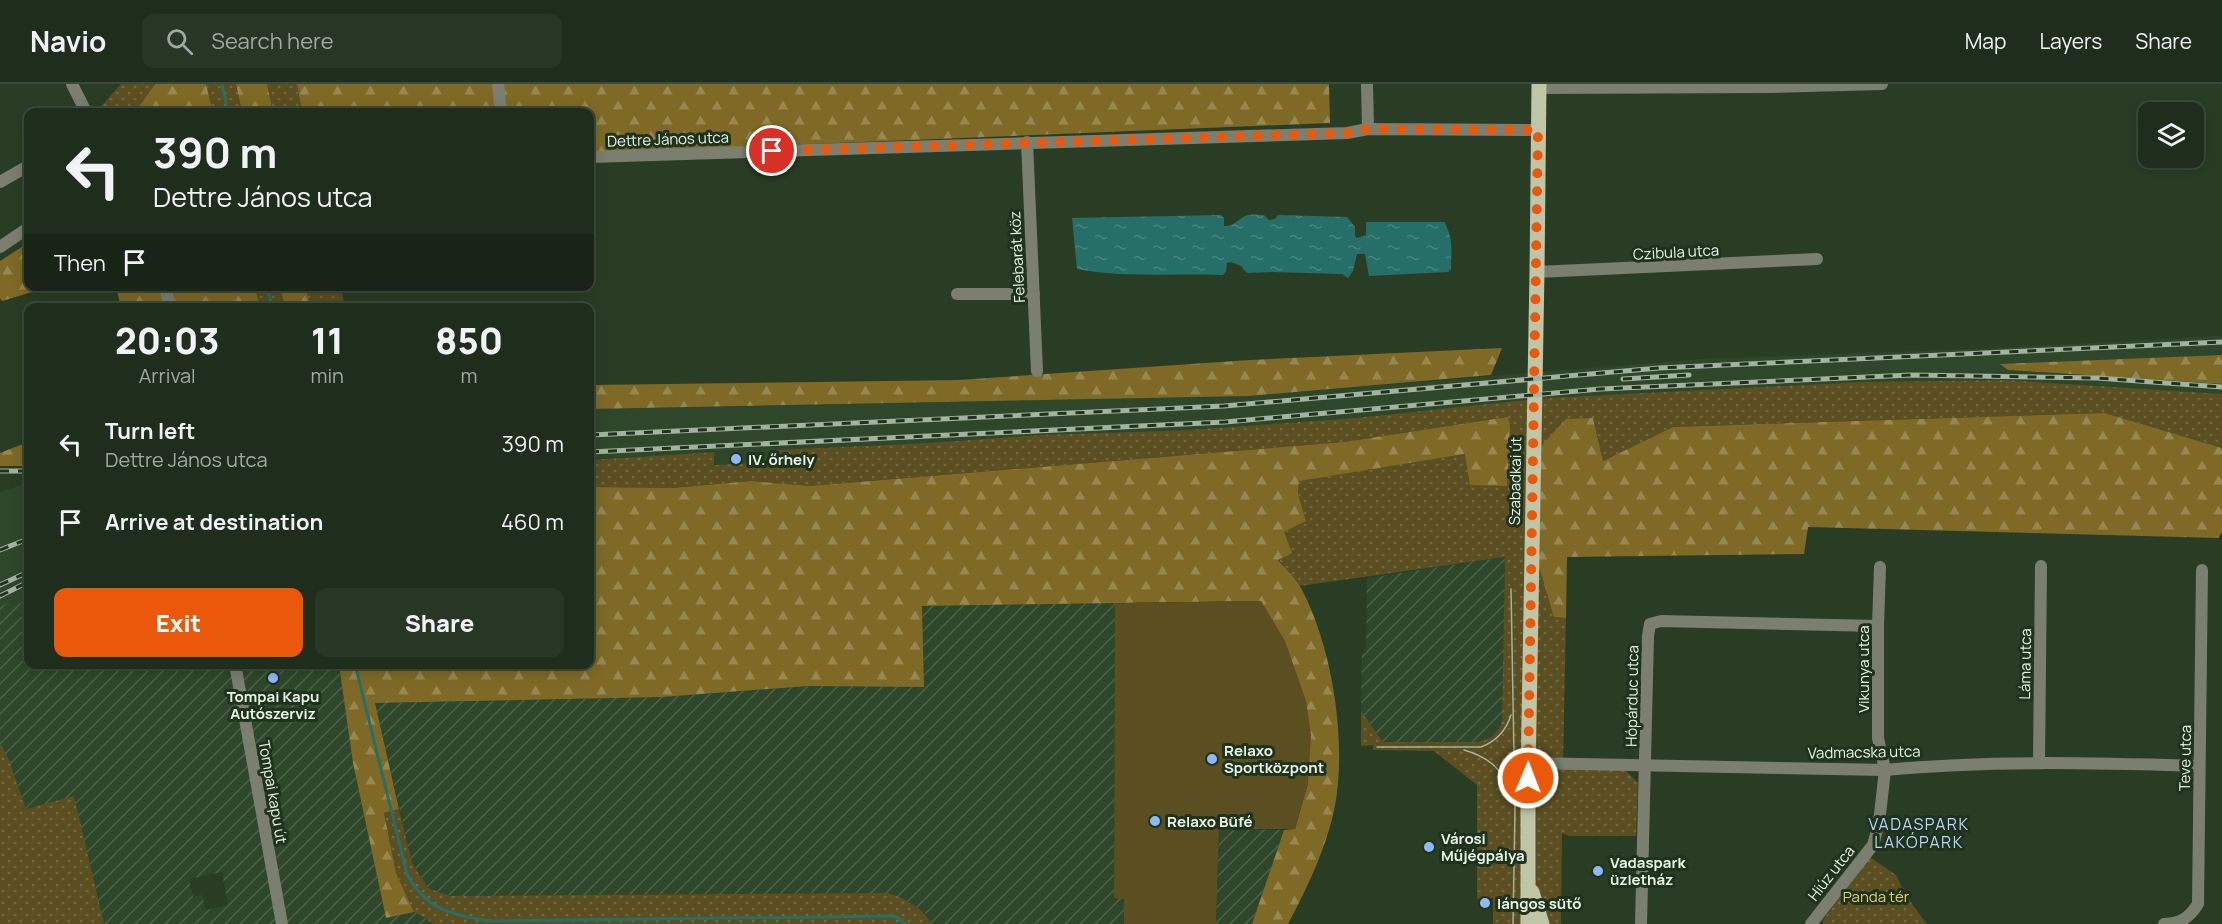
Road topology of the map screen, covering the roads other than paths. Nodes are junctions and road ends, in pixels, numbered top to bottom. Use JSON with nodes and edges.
{"nodes":[{"id":1,"x":72,"y":84,"type":"edge"},
{"id":2,"x":498,"y":84,"type":"edge"},
{"id":3,"x":1367,"y":84,"type":"edge"},
{"id":4,"x":1868,"y":84,"type":"edge"},
{"id":5,"x":1882,"y":84,"type":"edge"},
{"id":6,"x":1539,"y":86,"type":"edge"},
{"id":7,"x":1713,"y":86,"type":"edge"},
{"id":8,"x":84,"y":108,"type":"edge"},
{"id":9,"x":501,"y":108,"type":"edge"},
{"id":10,"x":1368,"y":129,"type":"junction"},
{"id":11,"x":1538,"y":130,"type":"junction"},
{"id":12,"x":1027,"y":142,"type":"junction"},
{"id":13,"x":594,"y":157,"type":"edge"},
{"id":14,"x":24,"y":168,"type":"edge"},
{"id":15,"x":0,"y":182,"type":"edge"},
{"id":16,"x":24,"y":231,"type":"edge"},
{"id":17,"x":0,"y":247,"type":"edge"},
{"id":18,"x":1817,"y":260,"type":"dead end"},
{"id":19,"x":1537,"y":272,"type":"junction"},
{"id":20,"x":957,"y":294,"type":"dead end"},
{"id":21,"x":1034,"y":294,"type":"junction"},
{"id":22,"x":1037,"y":371,"type":"dead end"},
{"id":23,"x":2041,"y":566,"type":"dead end"},
{"id":24,"x":1880,"y":567,"type":"dead end"},
{"id":25,"x":2202,"y":570,"type":"dead end"},
{"id":26,"x":1878,"y":626,"type":"junction"},
{"id":27,"x":236,"y":669,"type":"edge"},
{"id":28,"x":2039,"y":762,"type":"junction"},
{"id":29,"x":1529,"y":763,"type":"junction"},
{"id":30,"x":2199,"y":766,"type":"junction"},
{"id":31,"x":1645,"y":767,"type":"junction"},
{"id":32,"x":1885,"y":770,"type":"junction"},
{"id":33,"x":1528,"y":879,"type":"junction"},
{"id":34,"x":282,"y":924,"type":"edge"},
{"id":35,"x":1528,"y":924,"type":"edge"},
{"id":36,"x":1542,"y":924,"type":"edge"},
{"id":37,"x":1641,"y":924,"type":"edge"},
{"id":38,"x":1812,"y":924,"type":"edge"},
{"id":39,"x":2164,"y":924,"type":"edge"}],
"edges":[{"from":1,"to":8,"type":"street"},
{"from":2,"to":9,"type":"street"},
{"from":3,"to":10,"type":"street"},
{"from":4,"to":5,"type":"street"},
{"from":4,"to":7,"type":"street"},
{"from":6,"to":7,"type":"street"},
{"from":6,"to":11,"type":"main road","name":"Szabadkai út"},
{"from":10,"to":11,"type":"street","name":"Dettre János utca"},
{"from":10,"to":12,"type":"street","name":"Dettre János utca"},
{"from":11,"to":19,"type":"main road","name":"Szabadkai út"},
{"from":12,"to":13,"type":"street","name":"Dettre János utca"},
{"from":12,"to":21,"type":"street","name":"Felebarát köz"},
{"from":14,"to":15,"type":"street"},
{"from":16,"to":17,"type":"street"},
{"from":18,"to":19,"type":"street","name":"Czibula utca"},
{"from":19,"to":29,"type":"main road","name":"Szabadkai út"},
{"from":20,"to":21,"type":"street"},
{"from":21,"to":22,"type":"street","name":"Felebarát köz"},
{"from":23,"to":28,"type":"street","name":"Láma utca"},
{"from":24,"to":26,"type":"street","name":"Vikunya utca"},
{"from":25,"to":30,"type":"street","name":"Teve utca"},
{"from":26,"to":31,"type":"street","name":"Hópárduc utca"},
{"from":26,"to":32,"type":"street","name":"Vikunya utca"},
{"from":27,"to":34,"type":"street","name":"Tompai kapu út"},
{"from":28,"to":30,"type":"street","name":"Vadmacska utca"},
{"from":28,"to":32,"type":"street","name":"Vadmacska utca"},
{"from":29,"to":31,"type":"street","name":"Vadmacska utca"},
{"from":29,"to":33,"type":"main road","name":"Szabadkai út"},
{"from":30,"to":39,"type":"street","name":"Teve utca"},
{"from":31,"to":32,"type":"street","name":"Vadmacska utca"},
{"from":31,"to":37,"type":"street","name":"Hópárduc utca"},
{"from":32,"to":38,"type":"street","name":"Hiúz utca"},
{"from":33,"to":35,"type":"main road","name":"Szabadkai út"},
{"from":33,"to":36,"type":"main road","name":"Szabadkai út"}]}
